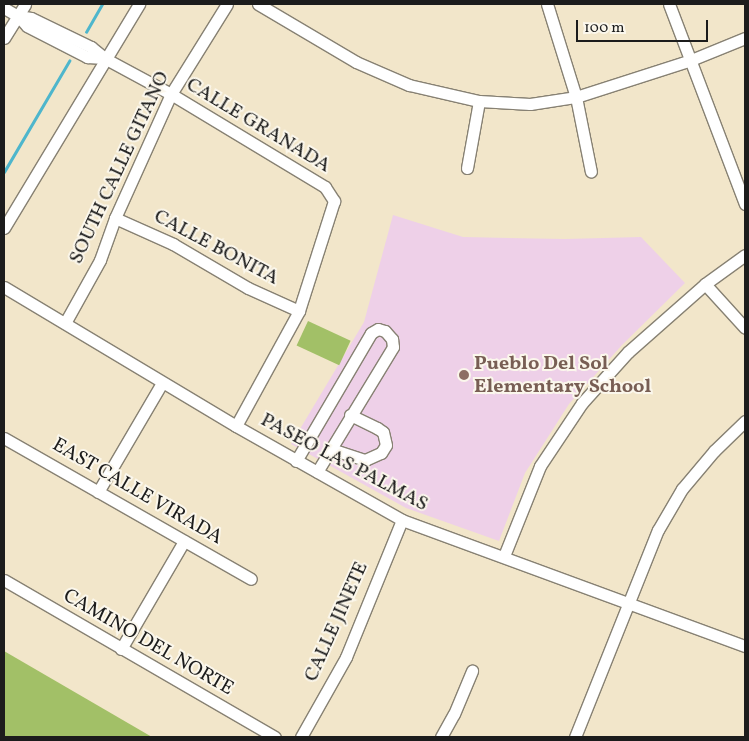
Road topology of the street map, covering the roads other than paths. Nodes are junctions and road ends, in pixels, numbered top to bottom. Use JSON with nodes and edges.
{"nodes":[{"id":1,"x":24,"y":4,"type":"edge"},
{"id":2,"x":139,"y":4,"type":"edge"},
{"id":3,"x":227,"y":4,"type":"edge"},
{"id":4,"x":258,"y":4,"type":"edge"},
{"id":5,"x":547,"y":4,"type":"edge"},
{"id":6,"x":669,"y":4,"type":"edge"},
{"id":7,"x":4,"y":8,"type":"edge"},
{"id":8,"x":18,"y":16,"type":"junction"},
{"id":9,"x":4,"y":38,"type":"edge"},
{"id":10,"x":745,"y":38,"type":"edge"},
{"id":11,"x":106,"y":59,"type":"junction"},
{"id":12,"x":691,"y":60,"type":"junction"},
{"id":13,"x":171,"y":94,"type":"junction"},
{"id":14,"x":576,"y":97,"type":"junction"},
{"id":15,"x":478,"y":101,"type":"junction"},
{"id":16,"x":467,"y":168,"type":"dead end"},
{"id":17,"x":591,"y":172,"type":"dead end"},
{"id":18,"x":745,"y":204,"type":"edge"},
{"id":19,"x":115,"y":218,"type":"junction"},
{"id":20,"x":4,"y":228,"type":"edge"},
{"id":21,"x":745,"y":255,"type":"edge"},
{"id":22,"x":705,"y":284,"type":"junction"},
{"id":23,"x":4,"y":287,"type":"edge"},
{"id":24,"x":299,"y":311,"type":"junction"},
{"id":25,"x":65,"y":323,"type":"junction"},
{"id":26,"x":745,"y":328,"type":"edge"},
{"id":27,"x":162,"y":383,"type":"junction"},
{"id":28,"x":350,"y":415,"type":"junction"},
{"id":29,"x":745,"y":421,"type":"edge"},
{"id":30,"x":236,"y":426,"type":"junction"},
{"id":31,"x":4,"y":438,"type":"edge"},
{"id":32,"x":331,"y":449,"type":"junction"},
{"id":33,"x":296,"y":461,"type":"junction"},
{"id":34,"x":317,"y":472,"type":"junction"},
{"id":35,"x":98,"y":492,"type":"junction"},
{"id":36,"x":402,"y":520,"type":"junction"},
{"id":37,"x":184,"y":541,"type":"junction"},
{"id":38,"x":504,"y":556,"type":"junction"},
{"id":39,"x":251,"y":579,"type":"dead end"},
{"id":40,"x":4,"y":580,"type":"edge"},
{"id":41,"x":628,"y":601,"type":"junction"},
{"id":42,"x":745,"y":646,"type":"edge"},
{"id":43,"x":121,"y":649,"type":"junction"},
{"id":44,"x":472,"y":671,"type":"dead end"},
{"id":45,"x":275,"y":737,"type":"edge"},
{"id":46,"x":301,"y":737,"type":"edge"},
{"id":47,"x":441,"y":737,"type":"edge"},
{"id":48,"x":575,"y":737,"type":"edge"}],
"edges":[{"from":1,"to":8,"type":"street"},
{"from":2,"to":11,"type":"street"},
{"from":3,"to":13,"type":"street","name":"SOUTH CALLE GITANO"},
{"from":4,"to":15,"type":"street"},
{"from":5,"to":14,"type":"street"},
{"from":6,"to":12,"type":"street"},
{"from":7,"to":8,"type":"street","name":"CALLE GRANADA"},
{"from":8,"to":9,"type":"street"},
{"from":8,"to":11,"type":"street","name":"CALLE GRANADA"},
{"from":10,"to":12,"type":"street"},
{"from":11,"to":13,"type":"street","name":"CALLE GRANADA"},
{"from":11,"to":20,"type":"street"},
{"from":12,"to":14,"type":"street"},
{"from":12,"to":18,"type":"street"},
{"from":13,"to":19,"type":"street","name":"SOUTH CALLE GITANO"},
{"from":13,"to":24,"type":"street","name":"CALLE GRANADA"},
{"from":14,"to":15,"type":"street"},
{"from":14,"to":17,"type":"street"},
{"from":15,"to":16,"type":"street"},
{"from":19,"to":24,"type":"street","name":"CALLE BONITA"},
{"from":19,"to":25,"type":"street","name":"SOUTH CALLE GITANO"},
{"from":21,"to":22,"type":"street"},
{"from":22,"to":26,"type":"street"},
{"from":22,"to":38,"type":"street"},
{"from":23,"to":25,"type":"street","name":"PASEO LAS PALMAS"},
{"from":24,"to":30,"type":"street"},
{"from":25,"to":27,"type":"street","name":"PASEO LAS PALMAS"},
{"from":27,"to":30,"type":"street","name":"PASEO LAS PALMAS"},
{"from":27,"to":35,"type":"street"},
{"from":28,"to":32,"type":"street"},
{"from":28,"to":32,"type":"street"},
{"from":28,"to":33,"type":"street"},
{"from":29,"to":41,"type":"street"},
{"from":30,"to":33,"type":"street","name":"PASEO LAS PALMAS"},
{"from":31,"to":35,"type":"street","name":"EAST CALLE VIRADA"},
{"from":32,"to":34,"type":"street"},
{"from":33,"to":34,"type":"street","name":"PASEO LAS PALMAS"},
{"from":34,"to":36,"type":"street","name":"PASEO LAS PALMAS"},
{"from":35,"to":37,"type":"street","name":"EAST CALLE VIRADA"},
{"from":36,"to":38,"type":"street","name":"PASEO LAS PALMAS"},
{"from":36,"to":46,"type":"street","name":"CALLE JINETE"},
{"from":37,"to":39,"type":"street","name":"EAST CALLE VIRADA"},
{"from":37,"to":43,"type":"street"},
{"from":38,"to":41,"type":"street","name":"PASEO LAS PALMAS"},
{"from":40,"to":43,"type":"street","name":"CAMINO DEL NORTE"},
{"from":41,"to":42,"type":"street","name":"PASEO LAS PALMAS"},
{"from":41,"to":48,"type":"street"},
{"from":43,"to":45,"type":"street","name":"CAMINO DEL NORTE"},
{"from":44,"to":47,"type":"street"}]}
